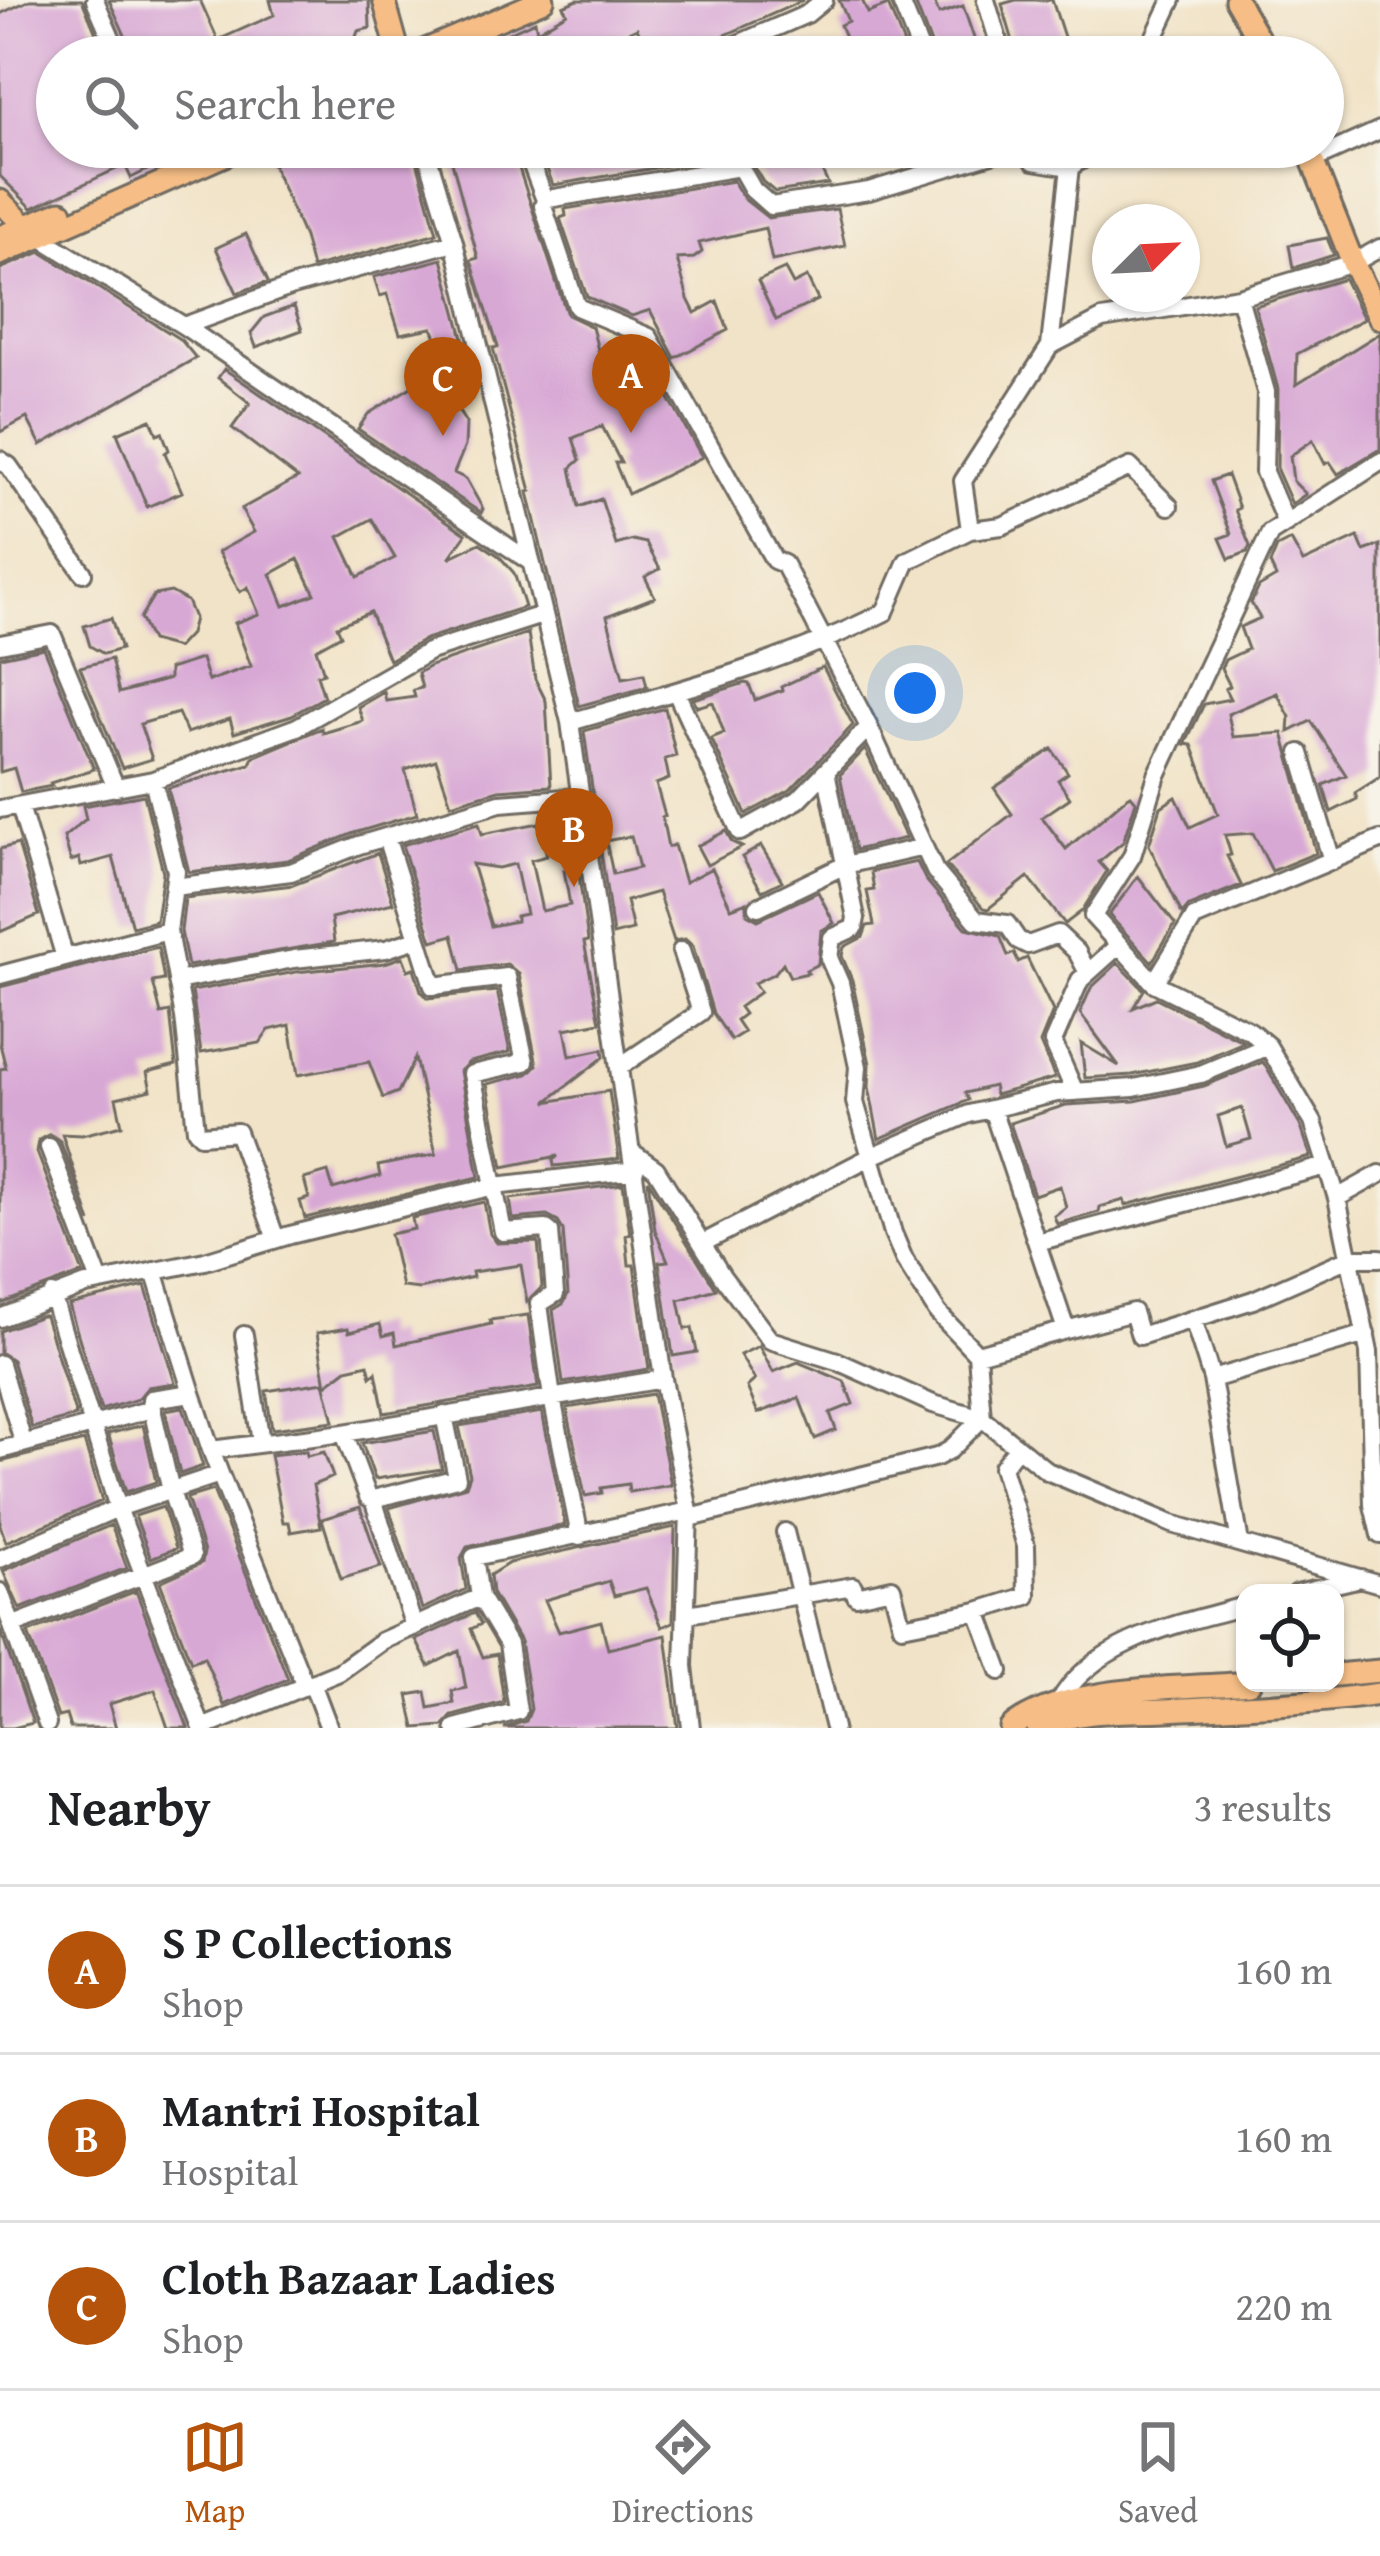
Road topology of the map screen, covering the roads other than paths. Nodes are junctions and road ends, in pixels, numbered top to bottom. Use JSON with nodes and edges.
{"nodes":[{"id":1,"x":94,"y":0,"type":"edge"},
{"id":2,"x":384,"y":0,"type":"edge"},
{"id":3,"x":542,"y":0,"type":"edge"},
{"id":4,"x":824,"y":0,"type":"edge"},
{"id":5,"x":900,"y":0,"type":"edge"},
{"id":6,"x":986,"y":0,"type":"edge"},
{"id":7,"x":1172,"y":0,"type":"edge"},
{"id":8,"x":1236,"y":0,"type":"edge"},
{"id":9,"x":479,"y":27,"type":"junction"},
{"id":10,"x":110,"y":36,"type":"edge"},
{"id":11,"x":395,"y":36,"type":"edge"},
{"id":12,"x":453,"y":36,"type":"edge"},
{"id":13,"x":482,"y":36,"type":"edge"},
{"id":14,"x":756,"y":36,"type":"edge"},
{"id":15,"x":915,"y":36,"type":"edge"},
{"id":16,"x":997,"y":36,"type":"edge"},
{"id":17,"x":1154,"y":36,"type":"edge"},
{"id":18,"x":1257,"y":36,"type":"edge"},
{"id":19,"x":1380,"y":130,"type":"edge"},
{"id":20,"x":1344,"y":142,"type":"edge"},
{"id":21,"x":171,"y":168,"type":"edge"},
{"id":22,"x":190,"y":168,"type":"edge"},
{"id":23,"x":431,"y":168,"type":"edge"},
{"id":24,"x":533,"y":168,"type":"edge"},
{"id":25,"x":734,"y":168,"type":"edge"},
{"id":26,"x":741,"y":168,"type":"edge"},
{"id":27,"x":926,"y":168,"type":"edge"},
{"id":28,"x":1070,"y":168,"type":"edge"},
{"id":29,"x":1316,"y":168,"type":"edge"},
{"id":30,"x":545,"y":200,"type":"junction"},
{"id":31,"x":0,"y":201,"type":"edge"},
{"id":32,"x":32,"y":231,"type":"junction"},
{"id":33,"x":0,"y":237,"type":"edge"},
{"id":34,"x":454,"y":242,"type":"junction"},
{"id":35,"x":1380,"y":248,"type":"edge"},
{"id":36,"x":0,"y":254,"type":"edge"},
{"id":37,"x":1353,"y":263,"type":"junction"},
{"id":38,"x":1239,"y":297,"type":"junction"},
{"id":39,"x":1380,"y":318,"type":"edge"},
{"id":40,"x":184,"y":326,"type":"junction"},
{"id":41,"x":1050,"y":346,"type":"junction"},
{"id":42,"x":0,"y":460,"type":"edge"},
{"id":43,"x":1380,"y":462,"type":"edge"},
{"id":44,"x":1169,"y":506,"type":"dead end"},
{"id":45,"x":1286,"y":523,"type":"junction"},
{"id":46,"x":970,"y":530,"type":"junction"},
{"id":47,"x":529,"y":561,"type":"junction"},
{"id":48,"x":83,"y":573,"type":"dead end"},
{"id":49,"x":542,"y":615,"type":"junction"},
{"id":50,"x":824,"y":643,"type":"junction"},
{"id":51,"x":0,"y":644,"type":"edge"},
{"id":52,"x":676,"y":692,"type":"junction"},
{"id":53,"x":570,"y":722,"type":"junction"},
{"id":54,"x":869,"y":727,"type":"junction"},
{"id":55,"x":1300,"y":753,"type":"dead end"},
{"id":56,"x":826,"y":771,"type":"junction"},
{"id":57,"x":153,"y":780,"type":"junction"},
{"id":58,"x":116,"y":788,"type":"junction"},
{"id":59,"x":578,"y":797,"type":"junction"},
{"id":60,"x":20,"y":806,"type":"junction"},
{"id":61,"x":0,"y":809,"type":"edge"},
{"id":62,"x":386,"y":837,"type":"junction"},
{"id":63,"x":1380,"y":840,"type":"edge"},
{"id":64,"x":924,"y":847,"type":"junction"},
{"id":65,"x":1332,"y":861,"type":"junction"},
{"id":66,"x":845,"y":865,"type":"junction"},
{"id":67,"x":174,"y":887,"type":"junction"},
{"id":68,"x":758,"y":907,"type":"dead end"},
{"id":69,"x":167,"y":931,"type":"junction"},
{"id":70,"x":417,"y":939,"type":"junction"},
{"id":71,"x":1119,"y":944,"type":"junction"},
{"id":72,"x":681,"y":951,"type":"dead end"},
{"id":73,"x":65,"y":958,"type":"junction"},
{"id":74,"x":1088,"y":973,"type":"junction"},
{"id":75,"x":0,"y":975,"type":"edge"},
{"id":76,"x":177,"y":981,"type":"junction"},
{"id":77,"x":1154,"y":983,"type":"junction"},
{"id":78,"x":1268,"y":1046,"type":"junction"},
{"id":79,"x":619,"y":1067,"type":"junction"},
{"id":80,"x":1075,"y":1092,"type":"junction"},
{"id":81,"x":992,"y":1109,"type":"junction"},
{"id":82,"x":49,"y":1147,"type":"dead end"},
{"id":83,"x":870,"y":1157,"type":"junction"},
{"id":84,"x":633,"y":1161,"type":"junction"},
{"id":85,"x":1327,"y":1166,"type":"junction"},
{"id":86,"x":1380,"y":1174,"type":"edge"},
{"id":87,"x":496,"y":1186,"type":"junction"},
{"id":88,"x":1337,"y":1198,"type":"junction"},
{"id":89,"x":276,"y":1239,"type":"junction"},
{"id":90,"x":1036,"y":1242,"type":"junction"},
{"id":91,"x":703,"y":1243,"type":"junction"},
{"id":92,"x":1349,"y":1258,"type":"junction"},
{"id":93,"x":1380,"y":1258,"type":"edge"},
{"id":94,"x":154,"y":1271,"type":"junction"},
{"id":95,"x":100,"y":1282,"type":"junction"},
{"id":96,"x":52,"y":1295,"type":"junction"},
{"id":97,"x":0,"y":1318,"type":"edge"},
{"id":98,"x":1193,"y":1319,"type":"junction"},
{"id":99,"x":1066,"y":1330,"type":"junction"},
{"id":100,"x":244,"y":1335,"type":"dead end"},
{"id":101,"x":1372,"y":1345,"type":"edge"},
{"id":102,"x":977,"y":1354,"type":"junction"},
{"id":103,"x":0,"y":1364,"type":"edge"},
{"id":104,"x":663,"y":1379,"type":"junction"},
{"id":105,"x":1212,"y":1379,"type":"junction"},
{"id":106,"x":192,"y":1393,"type":"junction"},
{"id":107,"x":552,"y":1398,"type":"junction"},
{"id":108,"x":152,"y":1409,"type":"junction"},
{"id":109,"x":444,"y":1415,"type":"junction"},
{"id":110,"x":982,"y":1418,"type":"junction"},
{"id":111,"x":91,"y":1424,"type":"junction"},
{"id":112,"x":344,"y":1433,"type":"junction"},
{"id":113,"x":23,"y":1442,"type":"junction"},
{"id":114,"x":261,"y":1442,"type":"junction"},
{"id":115,"x":1017,"y":1448,"type":"junction"},
{"id":116,"x":0,"y":1450,"type":"edge"},
{"id":117,"x":211,"y":1450,"type":"junction"},
{"id":118,"x":220,"y":1474,"type":"junction"},
{"id":119,"x":170,"y":1491,"type":"junction"},
{"id":120,"x":373,"y":1498,"type":"junction"},
{"id":121,"x":118,"y":1508,"type":"junction"},
{"id":122,"x":690,"y":1514,"type":"junction"},
{"id":123,"x":785,"y":1532,"type":"dead end"},
{"id":124,"x":1380,"y":1535,"type":"edge"},
{"id":125,"x":580,"y":1536,"type":"junction"},
{"id":126,"x":1240,"y":1543,"type":"junction"},
{"id":127,"x":0,"y":1559,"type":"edge"},
{"id":128,"x":144,"y":1576,"type":"junction"},
{"id":129,"x":1371,"y":1581,"type":"edge"},
{"id":130,"x":0,"y":1592,"type":"edge"},
{"id":131,"x":480,"y":1597,"type":"junction"},
{"id":132,"x":800,"y":1598,"type":"junction"},
{"id":133,"x":1236,"y":1608,"type":"edge"},
{"id":134,"x":978,"y":1611,"type":"junction"},
{"id":135,"x":688,"y":1614,"type":"junction"},
{"id":136,"x":14,"y":1624,"type":"junction"},
{"id":137,"x":414,"y":1627,"type":"junction"},
{"id":138,"x":1000,"y":1671,"type":"dead end"},
{"id":139,"x":1380,"y":1672,"type":"edge"},
{"id":140,"x":1344,"y":1675,"type":"edge"},
{"id":141,"x":309,"y":1684,"type":"junction"},
{"id":142,"x":1236,"y":1684,"type":"edge"},
{"id":143,"x":1380,"y":1694,"type":"edge"},
{"id":144,"x":1058,"y":1704,"type":"junction"},
{"id":145,"x":519,"y":1720,"type":"edge"},
{"id":146,"x":43,"y":1727,"type":"edge"},
{"id":147,"x":205,"y":1727,"type":"edge"},
{"id":148,"x":329,"y":1728,"type":"edge"},
{"id":149,"x":455,"y":1728,"type":"edge"},
{"id":150,"x":691,"y":1728,"type":"edge"},
{"id":151,"x":834,"y":1728,"type":"edge"},
{"id":152,"x":1010,"y":1728,"type":"edge"},
{"id":153,"x":1038,"y":1728,"type":"edge"}],
"edges":[{"from":1,"to":10,"type":"street"},
{"from":2,"to":11,"type":"main road"},
{"from":3,"to":9,"type":"main road"},
{"from":4,"to":14,"type":"street"},
{"from":5,"to":15,"type":"street"},
{"from":6,"to":16,"type":"street"},
{"from":7,"to":17,"type":"street"},
{"from":8,"to":18,"type":"main road"},
{"from":9,"to":12,"type":"main road"},
{"from":9,"to":13,"type":"street"},
{"from":19,"to":20,"type":"street"},
{"from":21,"to":32,"type":"main road"},
{"from":22,"to":32,"type":"main road"},
{"from":23,"to":34,"type":"street"},
{"from":24,"to":30,"type":"street"},
{"from":25,"to":30,"type":"street"},
{"from":26,"to":27,"type":"street"},
{"from":28,"to":41,"type":"street"},
{"from":29,"to":37,"type":"main road"},
{"from":30,"to":50,"type":"street"},
{"from":31,"to":32,"type":"main road"},
{"from":32,"to":33,"type":"main road"},
{"from":32,"to":36,"type":"main road"},
{"from":32,"to":40,"type":"street"},
{"from":34,"to":40,"type":"street"},
{"from":34,"to":47,"type":"street"},
{"from":35,"to":37,"type":"street"},
{"from":37,"to":38,"type":"street"},
{"from":37,"to":39,"type":"main road"},
{"from":38,"to":41,"type":"street"},
{"from":38,"to":45,"type":"street"},
{"from":40,"to":47,"type":"street"},
{"from":41,"to":46,"type":"street"},
{"from":42,"to":48,"type":"street"},
{"from":43,"to":45,"type":"street"},
{"from":44,"to":46,"type":"street"},
{"from":45,"to":71,"type":"street"},
{"from":46,"to":50,"type":"street"},
{"from":47,"to":49,"type":"street"},
{"from":49,"to":53,"type":"street"},
{"from":49,"to":57,"type":"street"},
{"from":50,"to":52,"type":"street"},
{"from":50,"to":54,"type":"street"},
{"from":51,"to":58,"type":"street"},
{"from":52,"to":53,"type":"street"},
{"from":52,"to":56,"type":"street"},
{"from":53,"to":59,"type":"street"},
{"from":54,"to":56,"type":"street"},
{"from":54,"to":64,"type":"street"},
{"from":55,"to":65,"type":"street"},
{"from":56,"to":66,"type":"street"},
{"from":57,"to":58,"type":"street"},
{"from":57,"to":67,"type":"street"},
{"from":58,"to":60,"type":"street"},
{"from":59,"to":62,"type":"street"},
{"from":59,"to":79,"type":"street"},
{"from":60,"to":61,"type":"street"},
{"from":60,"to":73,"type":"street"},
{"from":62,"to":67,"type":"street"},
{"from":62,"to":70,"type":"street"},
{"from":63,"to":65,"type":"street"},
{"from":64,"to":66,"type":"street"},
{"from":64,"to":74,"type":"street"},
{"from":65,"to":77,"type":"street"},
{"from":66,"to":68,"type":"street"},
{"from":66,"to":83,"type":"street"},
{"from":67,"to":69,"type":"street"},
{"from":69,"to":73,"type":"street"},
{"from":69,"to":76,"type":"street"},
{"from":70,"to":76,"type":"street"},
{"from":70,"to":87,"type":"street"},
{"from":71,"to":74,"type":"street"},
{"from":71,"to":77,"type":"street"},
{"from":72,"to":79,"type":"street"},
{"from":73,"to":75,"type":"street"},
{"from":74,"to":80,"type":"street"},
{"from":76,"to":89,"type":"street"},
{"from":77,"to":78,"type":"street"},
{"from":78,"to":80,"type":"street"},
{"from":78,"to":85,"type":"street"},
{"from":79,"to":84,"type":"street"},
{"from":80,"to":81,"type":"street"},
{"from":81,"to":83,"type":"street"},
{"from":81,"to":90,"type":"street"},
{"from":82,"to":95,"type":"street"},
{"from":83,"to":91,"type":"street"},
{"from":83,"to":102,"type":"street"},
{"from":84,"to":87,"type":"street"},
{"from":84,"to":91,"type":"street"},
{"from":84,"to":104,"type":"street"},
{"from":85,"to":88,"type":"street"},
{"from":85,"to":90,"type":"street"},
{"from":86,"to":88,"type":"street"},
{"from":87,"to":89,"type":"street"},
{"from":87,"to":107,"type":"street"},
{"from":88,"to":92,"type":"street"},
{"from":89,"to":94,"type":"street"},
{"from":90,"to":99,"type":"street"},
{"from":91,"to":110,"type":"street"},
{"from":92,"to":93,"type":"street"},
{"from":92,"to":98,"type":"street"},
{"from":92,"to":101,"type":"street"},
{"from":94,"to":95,"type":"street"},
{"from":94,"to":106,"type":"street"},
{"from":95,"to":96,"type":"street"},
{"from":96,"to":97,"type":"street"},
{"from":96,"to":111,"type":"street"},
{"from":98,"to":99,"type":"street"},
{"from":98,"to":105,"type":"street"},
{"from":99,"to":102,"type":"street"},
{"from":100,"to":114,"type":"street"},
{"from":101,"to":105,"type":"street"},
{"from":101,"to":124,"type":"street"},
{"from":102,"to":110,"type":"street"},
{"from":103,"to":113,"type":"street"},
{"from":104,"to":107,"type":"street"},
{"from":104,"to":122,"type":"street"},
{"from":105,"to":126,"type":"street"},
{"from":106,"to":108,"type":"street"},
{"from":106,"to":117,"type":"street"},
{"from":107,"to":109,"type":"street"},
{"from":107,"to":125,"type":"street"},
{"from":108,"to":111,"type":"street"},
{"from":108,"to":119,"type":"street"},
{"from":109,"to":112,"type":"street"},
{"from":109,"to":120,"type":"street"},
{"from":110,"to":115,"type":"street"},
{"from":110,"to":122,"type":"street"},
{"from":111,"to":113,"type":"street"},
{"from":111,"to":121,"type":"street"},
{"from":112,"to":114,"type":"street"},
{"from":112,"to":120,"type":"street"},
{"from":113,"to":116,"type":"street"},
{"from":114,"to":117,"type":"street"},
{"from":115,"to":126,"type":"street"},
{"from":115,"to":134,"type":"street"},
{"from":117,"to":118,"type":"street"},
{"from":118,"to":119,"type":"street"},
{"from":118,"to":141,"type":"street"},
{"from":119,"to":121,"type":"street"},
{"from":119,"to":128,"type":"street"},
{"from":120,"to":137,"type":"street"},
{"from":121,"to":127,"type":"street"},
{"from":121,"to":128,"type":"street"},
{"from":122,"to":125,"type":"street"},
{"from":122,"to":135,"type":"street"},
{"from":123,"to":132,"type":"street"},
{"from":125,"to":131,"type":"street"},
{"from":126,"to":129,"type":"street"},
{"from":128,"to":136,"type":"street"},
{"from":128,"to":147,"type":"street"},
{"from":130,"to":136,"type":"street"},
{"from":131,"to":137,"type":"street"},
{"from":131,"to":145,"type":"street"},
{"from":132,"to":134,"type":"street"},
{"from":132,"to":135,"type":"street"},
{"from":132,"to":151,"type":"street"},
{"from":133,"to":144,"type":"street"},
{"from":134,"to":138,"type":"street"},
{"from":135,"to":150,"type":"street"},
{"from":136,"to":146,"type":"street"},
{"from":137,"to":141,"type":"street"},
{"from":139,"to":140,"type":"main road"},
{"from":141,"to":147,"type":"street"},
{"from":141,"to":148,"type":"street"},
{"from":142,"to":144,"type":"main road"},
{"from":143,"to":153,"type":"main road"},
{"from":144,"to":152,"type":"main road"},
{"from":145,"to":149,"type":"street"}]}
